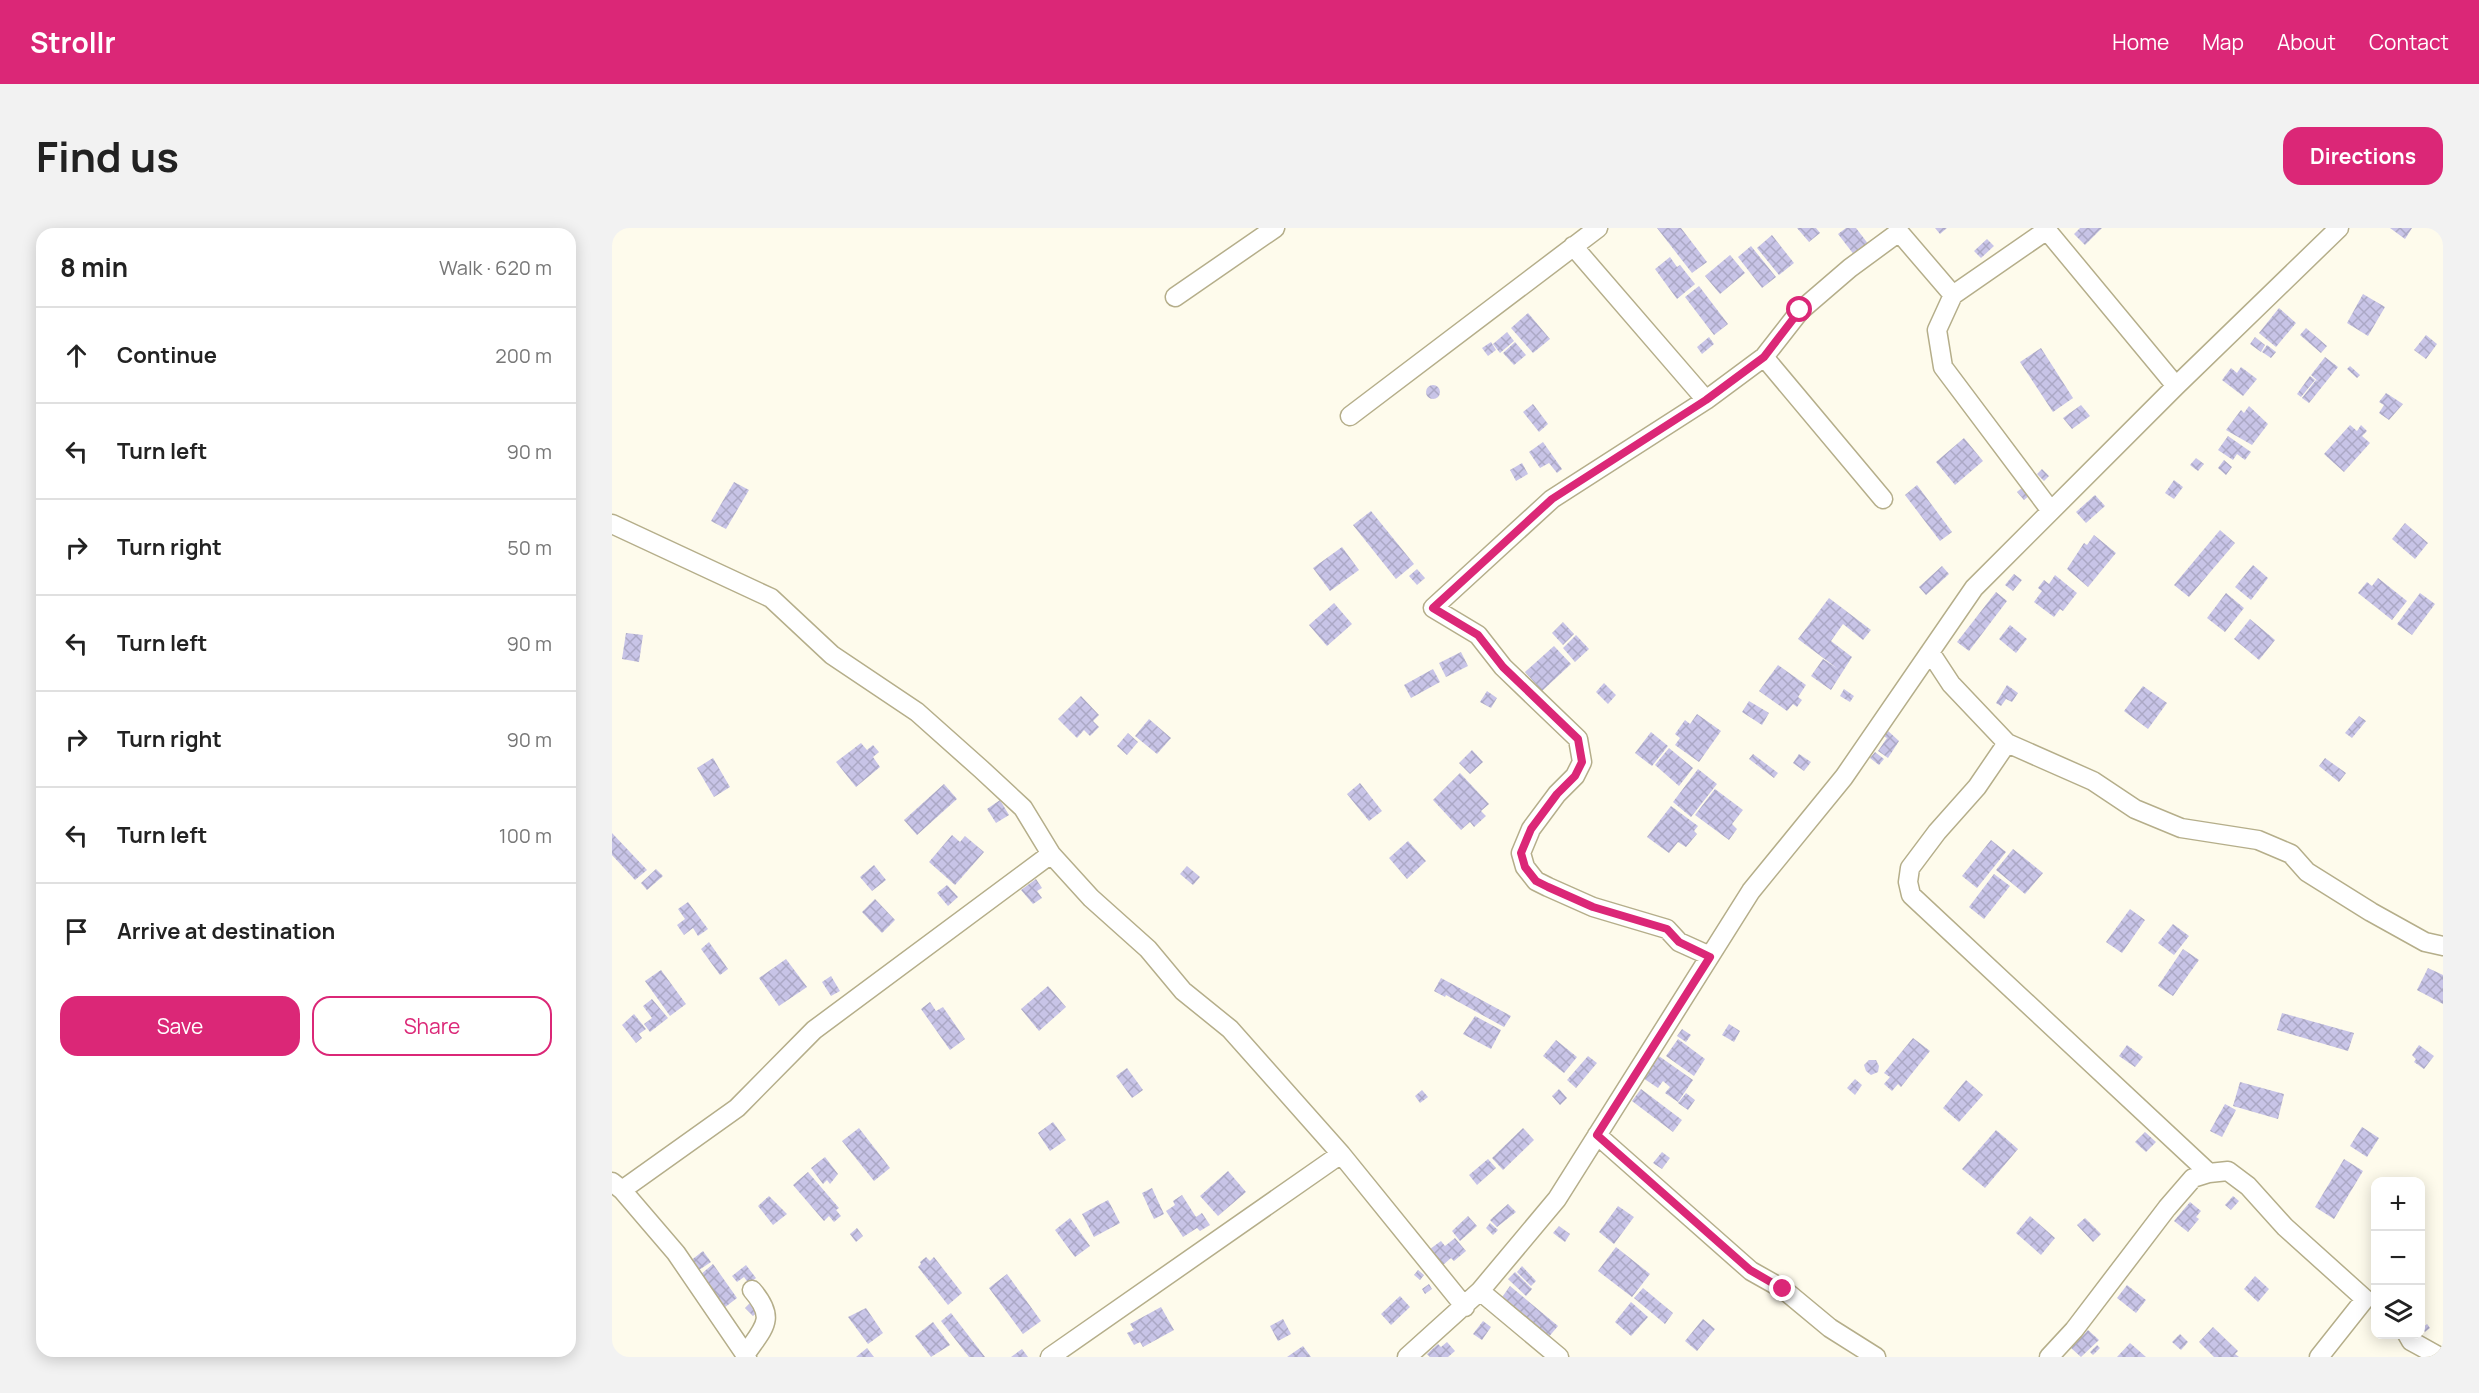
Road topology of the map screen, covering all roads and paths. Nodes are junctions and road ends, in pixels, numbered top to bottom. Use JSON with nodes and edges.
{"nodes":[{"id":1,"x":1275,"y":228,"type":"edge"},
{"id":2,"x":1598,"y":228,"type":"edge"},
{"id":3,"x":2339,"y":228,"type":"edge"},
{"id":4,"x":2046,"y":229,"type":"edge"},
{"id":5,"x":1573,"y":246,"type":"junction"},
{"id":6,"x":1953,"y":295,"type":"junction"},
{"id":7,"x":1175,"y":297,"type":"dead end"},
{"id":8,"x":1764,"y":357,"type":"junction"},
{"id":9,"x":2176,"y":386,"type":"junction"},
{"id":10,"x":1706,"y":400,"type":"junction"},
{"id":11,"x":1350,"y":416,"type":"dead end"},
{"id":12,"x":1883,"y":499,"type":"dead end"},
{"id":13,"x":2051,"y":511,"type":"junction"},
{"id":14,"x":612,"y":524,"type":"edge"},
{"id":15,"x":1930,"y":652,"type":"junction"},
{"id":16,"x":2007,"y":743,"type":"junction"},
{"id":17,"x":1051,"y":854,"type":"junction"},
{"id":18,"x":2443,"y":946,"type":"edge"},
{"id":19,"x":1710,"y":957,"type":"junction"},
{"id":20,"x":1597,"y":1135,"type":"junction"},
{"id":21,"x":1341,"y":1154,"type":"junction"},
{"id":22,"x":2209,"y":1173,"type":"junction"},
{"id":23,"x":617,"y":1186,"type":"edge"},
{"id":24,"x":752,"y":1290,"type":"dead end"},
{"id":25,"x":1480,"y":1291,"type":"junction"},
{"id":26,"x":2370,"y":1302,"type":"edge"},
{"id":27,"x":1464,"y":1307,"type":"junction"},
{"id":28,"x":2410,"y":1339,"type":"edge"},
{"id":29,"x":746,"y":1356,"type":"edge"},
{"id":30,"x":1050,"y":1357,"type":"edge"},
{"id":31,"x":1407,"y":1357,"type":"edge"},
{"id":32,"x":1559,"y":1357,"type":"edge"},
{"id":33,"x":1876,"y":1357,"type":"edge"},
{"id":34,"x":2049,"y":1357,"type":"edge"},
{"id":35,"x":2319,"y":1357,"type":"edge"},
{"id":36,"x":2440,"y":1357,"type":"edge"}],
"edges":[{"from":1,"to":7,"type":"street"},
{"from":2,"to":5,"type":"street"},
{"from":3,"to":9,"type":"street"},
{"from":4,"to":6,"type":"street"},
{"from":4,"to":9,"type":"street"},
{"from":5,"to":10,"type":"street"},
{"from":5,"to":11,"type":"street"},
{"from":6,"to":8,"type":"street"},
{"from":6,"to":13,"type":"street"},
{"from":8,"to":10,"type":"street"},
{"from":8,"to":12,"type":"street"},
{"from":9,"to":13,"type":"street"},
{"from":10,"to":19,"type":"street"},
{"from":13,"to":15,"type":"street"},
{"from":14,"to":17,"type":"street"},
{"from":15,"to":16,"type":"street"},
{"from":15,"to":19,"type":"street"},
{"from":16,"to":18,"type":"street"},
{"from":16,"to":22,"type":"street"},
{"from":17,"to":21,"type":"street"},
{"from":17,"to":23,"type":"street"},
{"from":19,"to":20,"type":"street"},
{"from":20,"to":25,"type":"street"},
{"from":20,"to":33,"type":"street"},
{"from":21,"to":27,"type":"street"},
{"from":21,"to":30,"type":"street"},
{"from":22,"to":26,"type":"street"},
{"from":22,"to":34,"type":"street"},
{"from":23,"to":29,"type":"street"},
{"from":24,"to":29,"type":"street"},
{"from":25,"to":27,"type":"street"},
{"from":25,"to":32,"type":"street"},
{"from":26,"to":35,"type":"street"},
{"from":27,"to":31,"type":"street"},
{"from":28,"to":36,"type":"street"}]}
